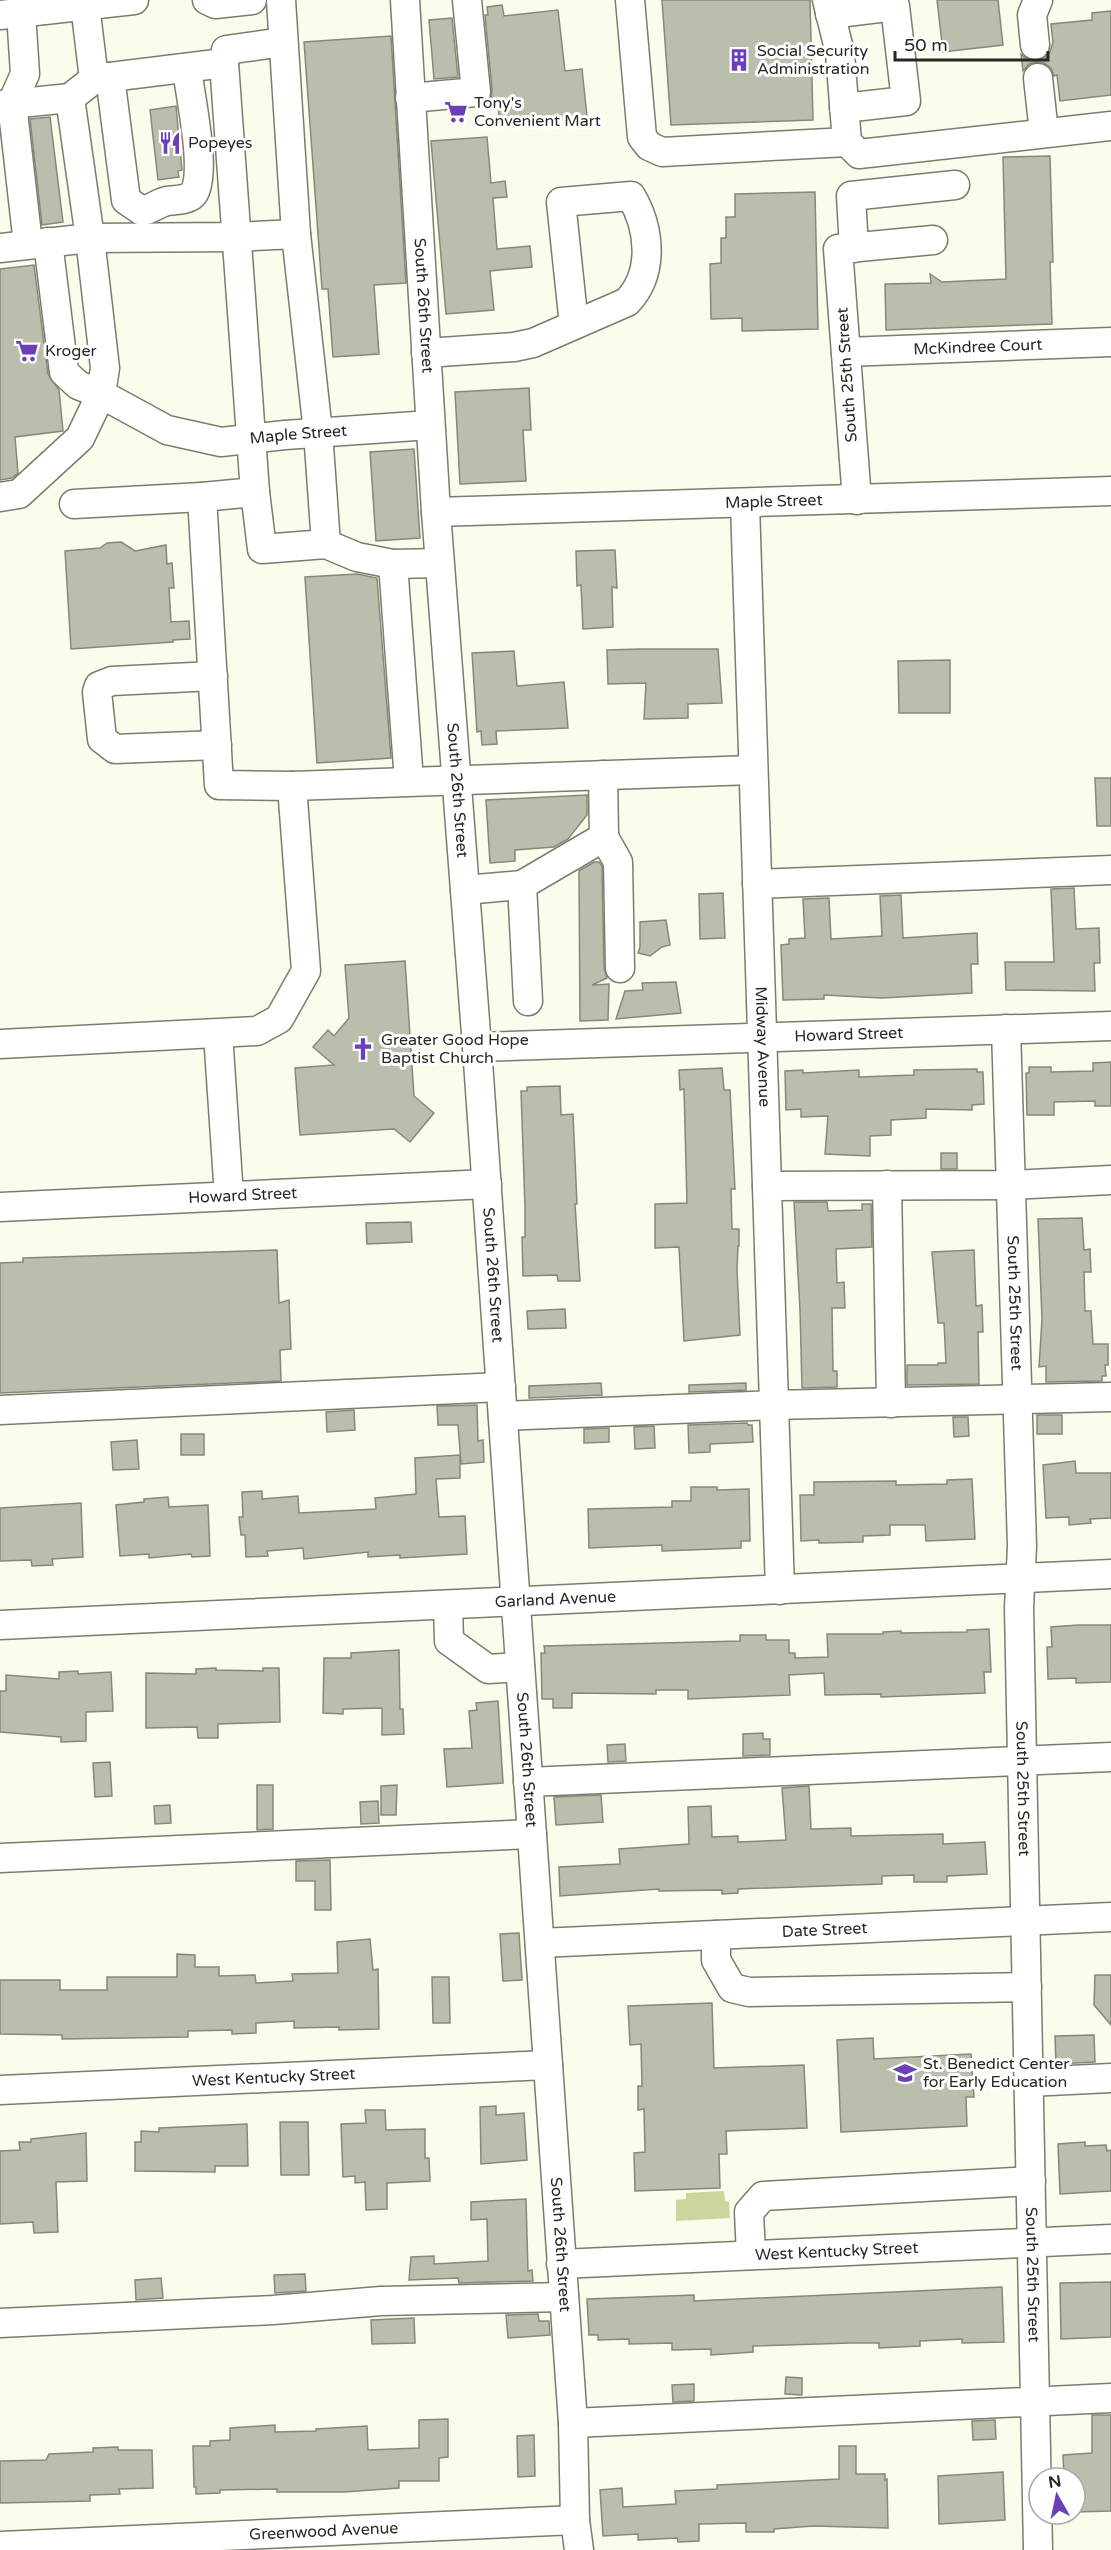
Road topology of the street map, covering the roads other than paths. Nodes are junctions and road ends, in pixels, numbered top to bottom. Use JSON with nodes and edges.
{"nodes":[{"id":1,"x":134,"y":0,"type":"edge"},
{"id":2,"x":207,"y":0,"type":"edge"},
{"id":3,"x":252,"y":0,"type":"edge"},
{"id":4,"x":281,"y":0,"type":"edge"},
{"id":5,"x":405,"y":0,"type":"edge"},
{"id":6,"x":467,"y":0,"type":"edge"},
{"id":7,"x":630,"y":0,"type":"edge"},
{"id":8,"x":1038,"y":0,"type":"edge"},
{"id":9,"x":85,"y":5,"type":"junction"},
{"id":10,"x":829,"y":7,"type":"edge"},
{"id":11,"x":12,"y":10,"type":"edge"},
{"id":12,"x":284,"y":42,"type":"junction"},
{"id":13,"x":1035,"y":45,"type":"dead end"},
{"id":14,"x":224,"y":63,"type":"junction"},
{"id":15,"x":187,"y":68,"type":"junction"},
{"id":16,"x":25,"y":74,"type":"junction"},
{"id":17,"x":102,"y":78,"type":"junction"},
{"id":18,"x":1038,"y":78,"type":"dead end"},
{"id":19,"x":410,"y":98,"type":"junction"},
{"id":20,"x":58,"y":99,"type":"junction"},
{"id":21,"x":6,"y":104,"type":"edge"},
{"id":22,"x":844,"y":108,"type":"junction"},
{"id":23,"x":1111,"y":126,"type":"edge"},
{"id":24,"x":1044,"y":133,"type":"junction"},
{"id":25,"x":847,"y":142,"type":"junction"},
{"id":26,"x":955,"y":185,"type":"dead end"},
{"id":27,"x":146,"y":219,"type":"junction"},
{"id":28,"x":296,"y":234,"type":"junction"},
{"id":29,"x":90,"y":237,"type":"junction"},
{"id":30,"x":236,"y":237,"type":"junction"},
{"id":31,"x":933,"y":240,"type":"dead end"},
{"id":32,"x":38,"y":243,"type":"junction"},
{"id":33,"x":0,"y":248,"type":"edge"},
{"id":34,"x":846,"y":249,"type":"junction"},
{"id":35,"x":574,"y":325,"type":"junction"},
{"id":36,"x":1111,"y":342,"type":"edge"},
{"id":37,"x":846,"y":352,"type":"junction"},
{"id":38,"x":426,"y":353,"type":"junction"},
{"id":39,"x":101,"y":394,"type":"junction"},
{"id":40,"x":430,"y":425,"type":"junction"},
{"id":41,"x":318,"y":432,"type":"junction"},
{"id":42,"x":251,"y":439,"type":"junction"},
{"id":43,"x":1111,"y":491,"type":"edge"},
{"id":44,"x":255,"y":492,"type":"junction"},
{"id":45,"x":0,"y":497,"type":"edge"},
{"id":46,"x":202,"y":497,"type":"junction"},
{"id":47,"x":857,"y":500,"type":"junction"},
{"id":48,"x":74,"y":504,"type":"dead end"},
{"id":49,"x":745,"y":504,"type":"junction"},
{"id":50,"x":435,"y":512,"type":"junction"},
{"id":51,"x":326,"y":544,"type":"junction"},
{"id":52,"x":439,"y":563,"type":"junction"},
{"id":53,"x":393,"y":564,"type":"junction"},
{"id":54,"x":213,"y":676,"type":"junction"},
{"id":55,"x":216,"y":745,"type":"junction"},
{"id":56,"x":753,"y":770,"type":"junction"},
{"id":57,"x":603,"y":775,"type":"junction"},
{"id":58,"x":456,"y":780,"type":"junction"},
{"id":59,"x":409,"y":781,"type":"junction"},
{"id":60,"x":292,"y":786,"type":"junction"},
{"id":61,"x":604,"y":837,"type":"junction"},
{"id":62,"x":1111,"y":870,"type":"edge"},
{"id":63,"x":757,"y":884,"type":"junction"},
{"id":64,"x":522,"y":885,"type":"junction"},
{"id":65,"x":465,"y":890,"type":"junction"},
{"id":66,"x":620,"y":968,"type":"dead end"},
{"id":67,"x":528,"y":1001,"type":"dead end"},
{"id":68,"x":1111,"y":1026,"type":"edge"},
{"id":69,"x":1006,"y":1029,"type":"junction"},
{"id":70,"x":218,"y":1034,"type":"junction"},
{"id":71,"x":762,"y":1037,"type":"junction"},
{"id":72,"x":0,"y":1044,"type":"edge"},
{"id":73,"x":477,"y":1047,"type":"junction"},
{"id":74,"x":1111,"y":1180,"type":"edge"},
{"id":75,"x":487,"y":1184,"type":"junction"},
{"id":76,"x":887,"y":1185,"type":"junction"},
{"id":77,"x":1011,"y":1185,"type":"junction"},
{"id":78,"x":767,"y":1186,"type":"junction"},
{"id":79,"x":229,"y":1196,"type":"junction"},
{"id":80,"x":0,"y":1207,"type":"edge"},
{"id":81,"x":501,"y":1387,"type":"junction"},
{"id":82,"x":1111,"y":1397,"type":"edge"},
{"id":83,"x":1018,"y":1400,"type":"junction"},
{"id":84,"x":891,"y":1403,"type":"junction"},
{"id":85,"x":774,"y":1406,"type":"junction"},
{"id":86,"x":0,"y":1410,"type":"edge"},
{"id":87,"x":502,"y":1416,"type":"junction"},
{"id":88,"x":1111,"y":1575,"type":"edge"},
{"id":89,"x":1021,"y":1579,"type":"junction"},
{"id":90,"x":780,"y":1590,"type":"junction"},
{"id":91,"x":515,"y":1602,"type":"junction"},
{"id":92,"x":448,"y":1606,"type":"junction"},
{"id":93,"x":0,"y":1625,"type":"edge"},
{"id":94,"x":520,"y":1667,"type":"junction"},
{"id":95,"x":1111,"y":1757,"type":"edge"},
{"id":96,"x":1022,"y":1761,"type":"junction"},
{"id":97,"x":528,"y":1782,"type":"junction"},
{"id":98,"x":532,"y":1834,"type":"junction"},
{"id":99,"x":0,"y":1858,"type":"edge"},
{"id":100,"x":1111,"y":1917,"type":"edge"},
{"id":101,"x":1026,"y":1921,"type":"junction"},
{"id":102,"x":716,"y":1935,"type":"junction"},
{"id":103,"x":540,"y":1943,"type":"junction"},
{"id":104,"x":1027,"y":1987,"type":"junction"},
{"id":105,"x":548,"y":2065,"type":"junction"},
{"id":106,"x":1111,"y":2078,"type":"edge"},
{"id":107,"x":1029,"y":2082,"type":"junction"},
{"id":108,"x":0,"y":2090,"type":"edge"},
{"id":109,"x":1031,"y":2181,"type":"junction"},
{"id":110,"x":1111,"y":2239,"type":"edge"},
{"id":111,"x":1032,"y":2242,"type":"junction"},
{"id":112,"x":751,"y":2255,"type":"junction"},
{"id":113,"x":561,"y":2264,"type":"junction"},
{"id":114,"x":564,"y":2297,"type":"junction"},
{"id":115,"x":0,"y":2323,"type":"edge"},
{"id":116,"x":1111,"y":2398,"type":"edge"},
{"id":117,"x":1035,"y":2402,"type":"junction"},
{"id":118,"x":573,"y":2423,"type":"junction"},
{"id":119,"x":575,"y":2520,"type":"junction"},
{"id":120,"x":0,"y":2546,"type":"edge"},
{"id":121,"x":579,"y":2550,"type":"edge"},
{"id":122,"x":1038,"y":2550,"type":"edge"}],
"edges":[{"from":1,"to":9,"type":"street"},
{"from":2,"to":3,"type":"street"},
{"from":4,"to":12,"type":"street"},
{"from":5,"to":19,"type":"street","name":"South 26th Street"},
{"from":6,"to":19,"type":"street"},
{"from":7,"to":25,"type":"street"},
{"from":8,"to":13,"type":"street"},
{"from":9,"to":11,"type":"street"},
{"from":9,"to":17,"type":"street"},
{"from":10,"to":22,"type":"street"},
{"from":10,"to":22,"type":"street"},
{"from":11,"to":16,"type":"street"},
{"from":12,"to":14,"type":"street"},
{"from":12,"to":28,"type":"street"},
{"from":14,"to":15,"type":"street"},
{"from":14,"to":30,"type":"street"},
{"from":15,"to":17,"type":"street"},
{"from":15,"to":27,"type":"street"},
{"from":16,"to":20,"type":"street"},
{"from":16,"to":21,"type":"street"},
{"from":17,"to":20,"type":"street"},
{"from":17,"to":27,"type":"street"},
{"from":18,"to":24,"type":"street"},
{"from":19,"to":38,"type":"street","name":"South 26th Street"},
{"from":20,"to":21,"type":"street"},
{"from":20,"to":29,"type":"street"},
{"from":21,"to":32,"type":"street"},
{"from":22,"to":25,"type":"street"},
{"from":23,"to":24,"type":"street"},
{"from":24,"to":25,"type":"street"},
{"from":26,"to":34,"type":"street","name":"South 25th Street"},
{"from":27,"to":29,"type":"street"},
{"from":27,"to":30,"type":"street"},
{"from":28,"to":30,"type":"street"},
{"from":28,"to":41,"type":"street"},
{"from":29,"to":32,"type":"street"},
{"from":29,"to":39,"type":"street"},
{"from":30,"to":42,"type":"street"},
{"from":31,"to":34,"type":"street"},
{"from":32,"to":33,"type":"street"},
{"from":32,"to":39,"type":"street","name":"Maple Street"},
{"from":34,"to":37,"type":"street","name":"South 25th Street"},
{"from":35,"to":35,"type":"street"},
{"from":35,"to":38,"type":"street"},
{"from":36,"to":37,"type":"street","name":"McKindree Court"},
{"from":37,"to":47,"type":"street","name":"South 25th Street"},
{"from":38,"to":40,"type":"street","name":"South 26th Street"},
{"from":39,"to":42,"type":"street","name":"Maple Street"},
{"from":39,"to":45,"type":"street"},
{"from":40,"to":41,"type":"street","name":"Maple Street"},
{"from":40,"to":50,"type":"street","name":"South 26th Street"},
{"from":41,"to":42,"type":"street","name":"Maple Street"},
{"from":41,"to":51,"type":"street"},
{"from":42,"to":44,"type":"street"},
{"from":43,"to":47,"type":"street","name":"Maple Street"},
{"from":44,"to":46,"type":"street"},
{"from":44,"to":51,"type":"street"},
{"from":46,"to":48,"type":"street"},
{"from":46,"to":54,"type":"street"},
{"from":47,"to":49,"type":"street","name":"Maple Street"},
{"from":49,"to":50,"type":"street","name":"Maple Street"},
{"from":49,"to":56,"type":"street","name":"Midway Avenue"},
{"from":50,"to":52,"type":"street","name":"South 26th Street"},
{"from":51,"to":53,"type":"street"},
{"from":52,"to":53,"type":"street"},
{"from":52,"to":58,"type":"street","name":"South 26th Street"},
{"from":53,"to":59,"type":"street"},
{"from":54,"to":55,"type":"street"},
{"from":54,"to":55,"type":"street"},
{"from":55,"to":60,"type":"street"},
{"from":56,"to":57,"type":"street"},
{"from":56,"to":63,"type":"street","name":"Midway Avenue"},
{"from":57,"to":58,"type":"street"},
{"from":57,"to":61,"type":"street"},
{"from":58,"to":59,"type":"street"},
{"from":58,"to":65,"type":"street","name":"South 26th Street"},
{"from":59,"to":60,"type":"street"},
{"from":60,"to":70,"type":"street"},
{"from":61,"to":64,"type":"street"},
{"from":61,"to":66,"type":"street"},
{"from":62,"to":63,"type":"street"},
{"from":63,"to":71,"type":"street","name":"Midway Avenue"},
{"from":64,"to":65,"type":"street"},
{"from":64,"to":67,"type":"street"},
{"from":65,"to":73,"type":"street","name":"South 26th Street"},
{"from":68,"to":69,"type":"street","name":"Howard Street"},
{"from":69,"to":71,"type":"street","name":"Howard Street"},
{"from":69,"to":77,"type":"street","name":"South 25th Street"},
{"from":70,"to":72,"type":"street"},
{"from":70,"to":79,"type":"street"},
{"from":71,"to":73,"type":"street","name":"Howard Street"},
{"from":71,"to":78,"type":"street","name":"Midway Avenue"},
{"from":73,"to":75,"type":"street","name":"South 26th Street"},
{"from":74,"to":77,"type":"street"},
{"from":75,"to":79,"type":"street","name":"Howard Street"},
{"from":75,"to":81,"type":"street","name":"South 26th Street"},
{"from":76,"to":77,"type":"street"},
{"from":76,"to":78,"type":"street"},
{"from":76,"to":84,"type":"street"},
{"from":77,"to":83,"type":"street","name":"South 25th Street"},
{"from":78,"to":85,"type":"street","name":"Midway Avenue"},
{"from":79,"to":80,"type":"street","name":"Howard Street"},
{"from":81,"to":86,"type":"street"},
{"from":81,"to":87,"type":"street","name":"South 26th Street"},
{"from":82,"to":83,"type":"street"},
{"from":83,"to":84,"type":"street"},
{"from":83,"to":89,"type":"street","name":"South 25th Street"},
{"from":84,"to":85,"type":"street"},
{"from":85,"to":87,"type":"street"},
{"from":85,"to":90,"type":"street","name":"Midway Avenue"},
{"from":87,"to":91,"type":"street","name":"South 26th Street"},
{"from":88,"to":89,"type":"street","name":"Garland Avenue"},
{"from":89,"to":90,"type":"street","name":"Garland Avenue"},
{"from":89,"to":96,"type":"street","name":"South 25th Street"},
{"from":90,"to":91,"type":"street","name":"Garland Avenue"},
{"from":91,"to":92,"type":"street","name":"Garland Avenue"},
{"from":91,"to":94,"type":"street","name":"South 26th Street"},
{"from":92,"to":93,"type":"street","name":"Garland Avenue"},
{"from":92,"to":94,"type":"street"},
{"from":94,"to":97,"type":"street","name":"South 26th Street"},
{"from":95,"to":96,"type":"street"},
{"from":96,"to":97,"type":"street"},
{"from":96,"to":101,"type":"street","name":"South 25th Street"},
{"from":97,"to":98,"type":"street","name":"South 26th Street"},
{"from":98,"to":99,"type":"street"},
{"from":98,"to":103,"type":"street","name":"South 26th Street"},
{"from":100,"to":101,"type":"street","name":"Date Street"},
{"from":101,"to":102,"type":"street","name":"Date Street"},
{"from":101,"to":104,"type":"street","name":"South 25th Street"},
{"from":102,"to":103,"type":"street","name":"Date Street"},
{"from":102,"to":104,"type":"street"},
{"from":103,"to":105,"type":"street","name":"South 26th Street"},
{"from":104,"to":107,"type":"street","name":"South 25th Street"},
{"from":105,"to":108,"type":"street","name":"West Kentucky Street"},
{"from":105,"to":113,"type":"street","name":"South 26th Street"},
{"from":106,"to":107,"type":"street"},
{"from":107,"to":109,"type":"street","name":"South 25th Street"},
{"from":109,"to":111,"type":"street","name":"South 25th Street"},
{"from":109,"to":112,"type":"street"},
{"from":110,"to":111,"type":"street","name":"West Kentucky Street"},
{"from":111,"to":112,"type":"street","name":"West Kentucky Street"},
{"from":111,"to":117,"type":"street","name":"South 25th Street"},
{"from":112,"to":113,"type":"street","name":"West Kentucky Street"},
{"from":113,"to":114,"type":"street","name":"South 26th Street"},
{"from":114,"to":115,"type":"street"},
{"from":114,"to":118,"type":"street","name":"South 26th Street"},
{"from":116,"to":117,"type":"street"},
{"from":117,"to":118,"type":"street"},
{"from":117,"to":122,"type":"street","name":"South 25th Street"},
{"from":118,"to":119,"type":"street","name":"South 26th Street"},
{"from":119,"to":120,"type":"street","name":"Greenwood Avenue"},
{"from":119,"to":121,"type":"street","name":"South 26th Street"}]}
